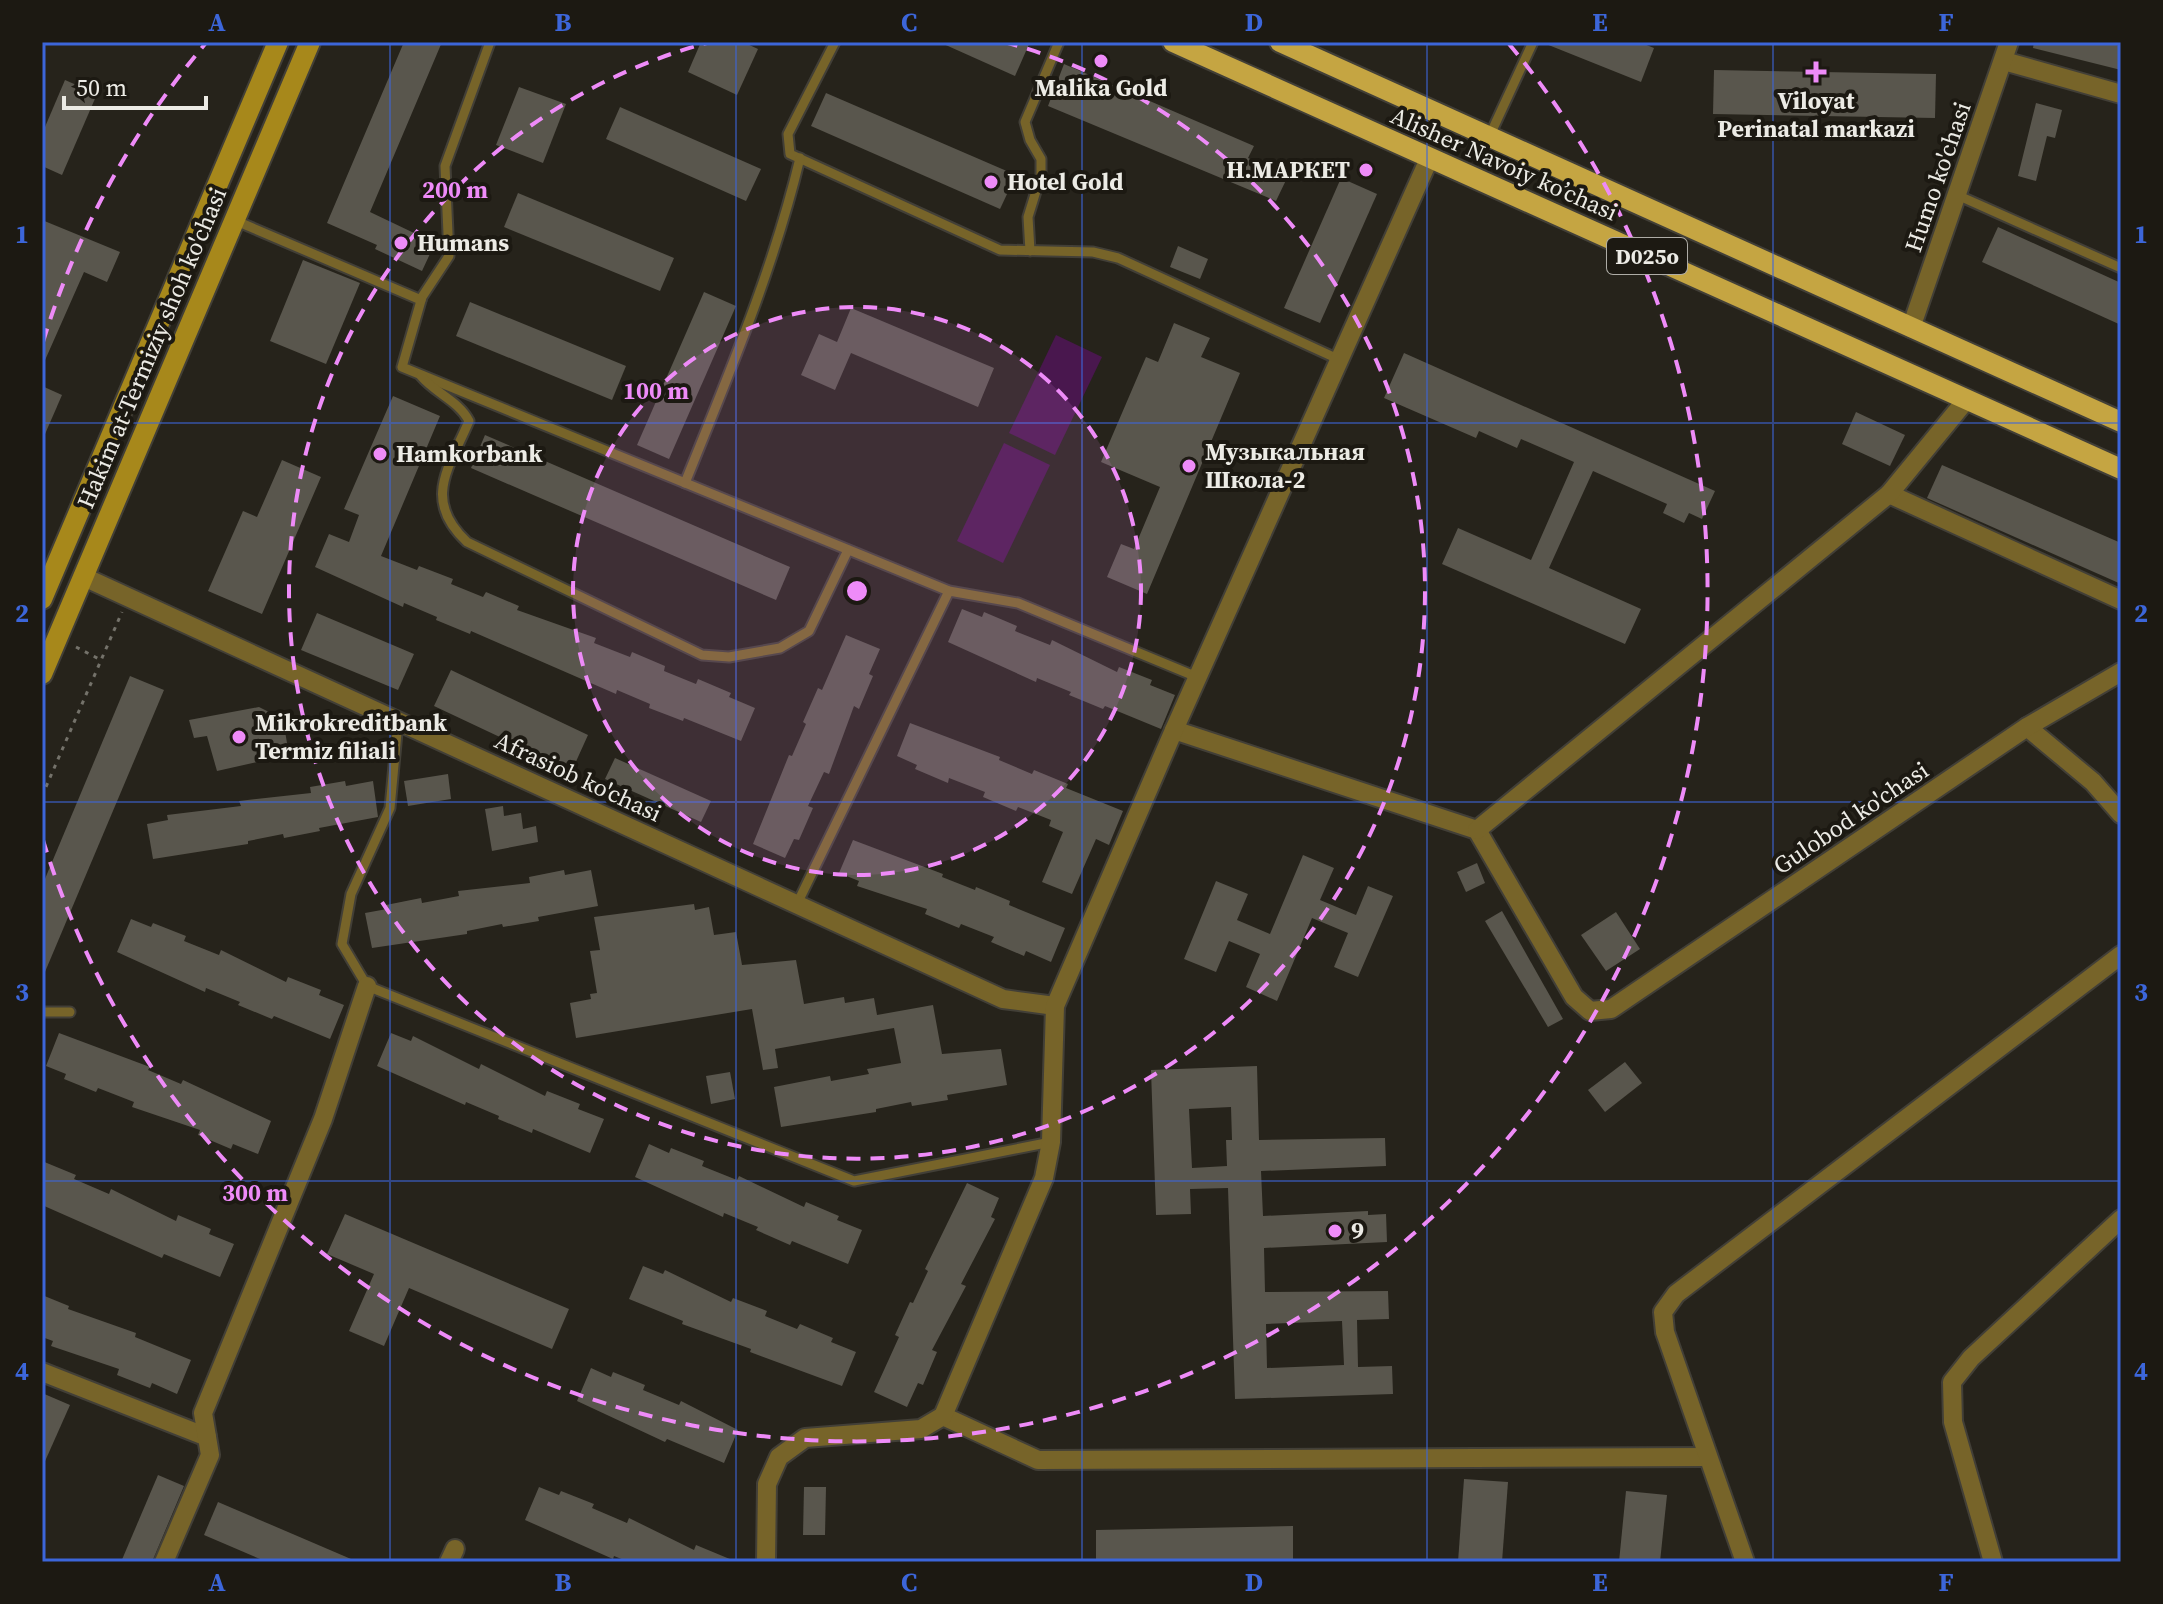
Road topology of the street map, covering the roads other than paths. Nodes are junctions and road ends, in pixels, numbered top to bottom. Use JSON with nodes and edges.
{"nodes":[{"id":1,"x":278,"y":42,"type":"edge"},
{"id":2,"x":310,"y":42,"type":"edge"},
{"id":3,"x":490,"y":42,"type":"edge"},
{"id":4,"x":835,"y":42,"type":"edge"},
{"id":5,"x":1059,"y":42,"type":"edge"},
{"id":6,"x":1173,"y":42,"type":"edge"},
{"id":7,"x":1280,"y":42,"type":"edge"},
{"id":8,"x":1533,"y":42,"type":"edge"},
{"id":9,"x":2009,"y":42,"type":"edge"},
{"id":10,"x":2004,"y":61,"type":"junction"},
{"id":11,"x":2121,"y":94,"type":"edge"},
{"id":12,"x":1490,"y":135,"type":"junction"},
{"id":13,"x":800,"y":158,"type":"junction"},
{"id":14,"x":1429,"y":159,"type":"junction"},
{"id":15,"x":1957,"y":195,"type":"junction"},
{"id":16,"x":234,"y":220,"type":"junction"},
{"id":17,"x":1030,"y":251,"type":"junction"},
{"id":18,"x":2121,"y":268,"type":"edge"},
{"id":19,"x":421,"y":300,"type":"junction"},
{"id":20,"x":1911,"y":328,"type":"junction"},
{"id":21,"x":1338,"y":359,"type":"junction"},
{"id":22,"x":419,"y":374,"type":"junction"},
{"id":23,"x":1967,"y":399,"type":"junction"},
{"id":24,"x":2121,"y":422,"type":"edge"},
{"id":25,"x":2121,"y":469,"type":"edge"},
{"id":26,"x":685,"y":483,"type":"junction"},
{"id":27,"x":1889,"y":494,"type":"junction"},
{"id":28,"x":848,"y":550,"type":"junction"},
{"id":29,"x":84,"y":577,"type":"junction"},
{"id":30,"x":949,"y":591,"type":"junction"},
{"id":31,"x":42,"y":599,"type":"edge"},
{"id":32,"x":2121,"y":600,"type":"edge"},
{"id":33,"x":2121,"y":672,"type":"edge"},
{"id":34,"x":42,"y":674,"type":"edge"},
{"id":35,"x":1197,"y":677,"type":"junction"},
{"id":36,"x":398,"y":722,"type":"junction"},
{"id":37,"x":2027,"y":727,"type":"junction"},
{"id":38,"x":1174,"y":730,"type":"junction"},
{"id":39,"x":2121,"y":814,"type":"edge"},
{"id":40,"x":1477,"y":830,"type":"junction"},
{"id":41,"x":797,"y":904,"type":"junction"},
{"id":42,"x":2121,"y":955,"type":"edge"},
{"id":43,"x":367,"y":986,"type":"junction"},
{"id":44,"x":1055,"y":1006,"type":"junction"},
{"id":45,"x":42,"y":1012,"type":"edge"},
{"id":46,"x":70,"y":1012,"type":"dead end"},
{"id":47,"x":1051,"y":1142,"type":"junction"},
{"id":48,"x":2121,"y":1219,"type":"edge"},
{"id":49,"x":42,"y":1372,"type":"edge"},
{"id":50,"x":943,"y":1416,"type":"junction"},
{"id":51,"x":207,"y":1437,"type":"junction"},
{"id":52,"x":1706,"y":1457,"type":"junction"},
{"id":53,"x":164,"y":1562,"type":"edge"},
{"id":54,"x":766,"y":1562,"type":"edge"},
{"id":55,"x":1745,"y":1562,"type":"edge"},
{"id":56,"x":1993,"y":1562,"type":"edge"}],
"edges":[{"from":1,"to":31,"type":"main road","name":"Hakim at-Termiziy shoh ko'chasi"},
{"from":2,"to":16,"type":"main road","name":"Hakim at-Termiziy shoh ko'chasi"},
{"from":3,"to":19,"type":"lane"},
{"from":4,"to":13,"type":"lane"},
{"from":5,"to":17,"type":"lane"},
{"from":6,"to":14,"type":"main road","name":"Alisher Navoiy ko’chasi","number":"D025o"},
{"from":7,"to":12,"type":"main road","name":"Alisher Navoiy ko’chasi"},
{"from":8,"to":12,"type":"lane"},
{"from":9,"to":10,"type":"street","name":"Humo ko'chasi"},
{"from":10,"to":11,"type":"street"},
{"from":10,"to":15,"type":"street","name":"Humo ko'chasi"},
{"from":12,"to":20,"type":"main road","name":"Alisher Navoiy ko’chasi"},
{"from":13,"to":17,"type":"lane"},
{"from":13,"to":26,"type":"lane"},
{"from":14,"to":21,"type":"street"},
{"from":14,"to":23,"type":"main road","name":"Alisher Navoiy ko’chasi","number":"D025o"},
{"from":15,"to":18,"type":"lane"},
{"from":15,"to":20,"type":"street","name":"Humo ko'chasi"},
{"from":16,"to":19,"type":"lane"},
{"from":16,"to":29,"type":"main road","name":"Hakim at-Termiziy shoh ko'chasi"},
{"from":17,"to":21,"type":"lane"},
{"from":19,"to":22,"type":"lane"},
{"from":20,"to":24,"type":"main road","name":"Alisher Navoiy ko’chasi"},
{"from":21,"to":35,"type":"street"},
{"from":22,"to":26,"type":"lane"},
{"from":22,"to":28,"type":"lane"},
{"from":23,"to":25,"type":"main road","name":"Alisher Navoiy ko’chasi","number":"D025o"},
{"from":23,"to":27,"type":"street"},
{"from":26,"to":28,"type":"lane"},
{"from":27,"to":32,"type":"street"},
{"from":27,"to":40,"type":"street"},
{"from":28,"to":30,"type":"lane"},
{"from":29,"to":34,"type":"main road","name":"Hakim at-Termiziy shoh ko'chasi"},
{"from":29,"to":36,"type":"street","name":"Afrasiob ko'chasi"},
{"from":30,"to":35,"type":"lane"},
{"from":30,"to":41,"type":"lane"},
{"from":33,"to":37,"type":"street","name":"Gulobod ko'chasi"},
{"from":35,"to":38,"type":"street"},
{"from":36,"to":41,"type":"street","name":"Afrasiob ko'chasi"},
{"from":36,"to":43,"type":"lane"},
{"from":37,"to":39,"type":"street"},
{"from":37,"to":40,"type":"street","name":"Gulobod ko'chasi"},
{"from":38,"to":40,"type":"street"},
{"from":38,"to":44,"type":"street"},
{"from":41,"to":44,"type":"street","name":"Afrasiob ko'chasi"},
{"from":42,"to":52,"type":"street"},
{"from":43,"to":47,"type":"lane"},
{"from":43,"to":51,"type":"street"},
{"from":44,"to":47,"type":"street"},
{"from":45,"to":46,"type":"lane"},
{"from":47,"to":50,"type":"street"},
{"from":48,"to":56,"type":"street"},
{"from":49,"to":51,"type":"street"},
{"from":50,"to":52,"type":"street"},
{"from":50,"to":54,"type":"street"},
{"from":51,"to":53,"type":"street"},
{"from":52,"to":55,"type":"street"}]}
